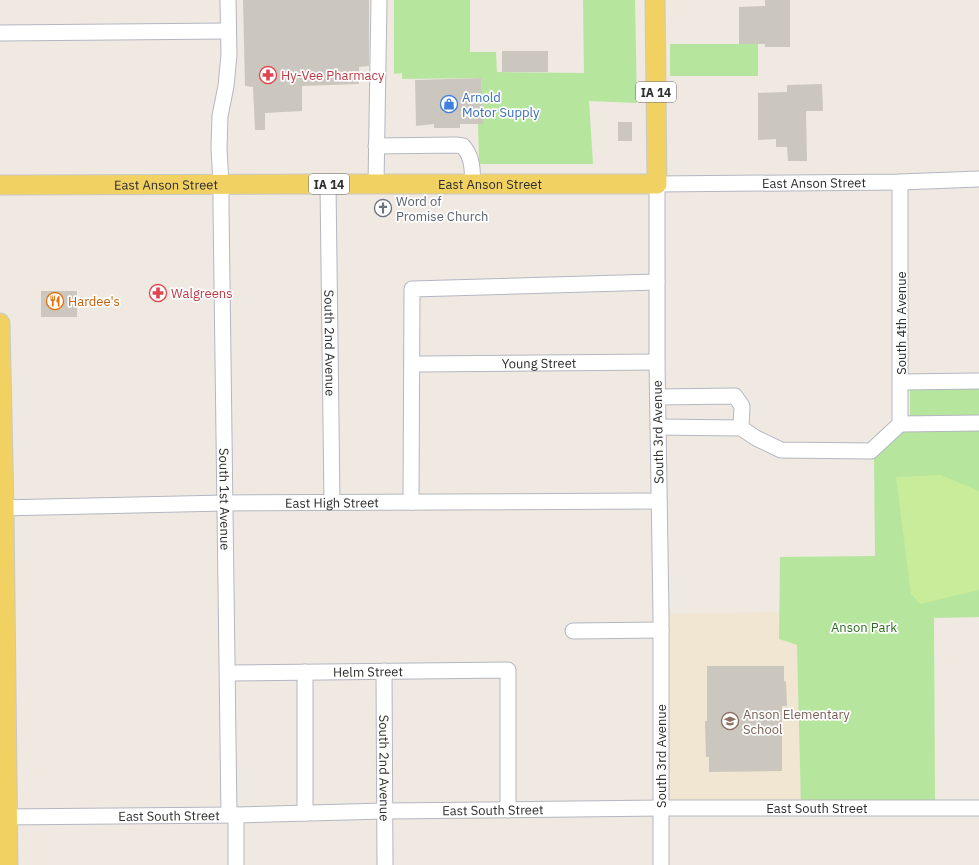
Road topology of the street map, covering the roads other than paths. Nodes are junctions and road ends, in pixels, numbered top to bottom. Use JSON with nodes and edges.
{"nodes":[{"id":1,"x":228,"y":0,"type":"edge"},
{"id":2,"x":379,"y":0,"type":"edge"},
{"id":3,"x":655,"y":0,"type":"edge"},
{"id":4,"x":228,"y":31,"type":"junction"},
{"id":5,"x":0,"y":32,"type":"edge"},
{"id":6,"x":376,"y":146,"type":"junction"},
{"id":7,"x":979,"y":179,"type":"edge"},
{"id":8,"x":900,"y":182,"type":"junction"},
{"id":9,"x":221,"y":184,"type":"junction"},
{"id":10,"x":328,"y":184,"type":"junction"},
{"id":11,"x":376,"y":184,"type":"junction"},
{"id":12,"x":473,"y":184,"type":"junction"},
{"id":13,"x":657,"y":184,"type":"junction"},
{"id":14,"x":0,"y":185,"type":"edge"},
{"id":15,"x":657,"y":282,"type":"junction"},
{"id":16,"x":0,"y":323,"type":"edge"},
{"id":17,"x":0,"y":354,"type":"edge"},
{"id":18,"x":657,"y":362,"type":"junction"},
{"id":19,"x":420,"y":364,"type":"dead end"},
{"id":20,"x":1,"y":379,"type":"edge"},
{"id":21,"x":979,"y":381,"type":"edge"},
{"id":22,"x":900,"y":382,"type":"junction"},
{"id":23,"x":658,"y":396,"type":"junction"},
{"id":24,"x":979,"y":423,"type":"edge"},
{"id":25,"x":900,"y":424,"type":"junction"},
{"id":26,"x":658,"y":427,"type":"junction"},
{"id":27,"x":741,"y":428,"type":"junction"},
{"id":28,"x":659,"y":501,"type":"junction"},
{"id":29,"x":332,"y":502,"type":"junction"},
{"id":30,"x":411,"y":502,"type":"junction"},
{"id":31,"x":226,"y":503,"type":"junction"},
{"id":32,"x":2,"y":508,"type":"edge"},
{"id":33,"x":661,"y":630,"type":"junction"},
{"id":34,"x":573,"y":631,"type":"dead end"},
{"id":35,"x":305,"y":672,"type":"junction"},
{"id":36,"x":384,"y":672,"type":"junction"},
{"id":37,"x":228,"y":674,"type":"junction"},
{"id":38,"x":662,"y":808,"type":"junction"},
{"id":39,"x":979,"y":808,"type":"edge"},
{"id":40,"x":508,"y":810,"type":"junction"},
{"id":41,"x":385,"y":811,"type":"junction"},
{"id":42,"x":305,"y":813,"type":"junction"},
{"id":43,"x":233,"y":815,"type":"junction"},
{"id":44,"x":4,"y":817,"type":"edge"},
{"id":45,"x":8,"y":865,"type":"edge"},
{"id":46,"x":236,"y":865,"type":"edge"},
{"id":47,"x":385,"y":865,"type":"edge"},
{"id":48,"x":661,"y":865,"type":"edge"}],
"edges":[{"from":1,"to":4,"type":"street","name":"South 1st Avenue"},
{"from":2,"to":6,"type":"street"},
{"from":3,"to":13,"type":"main road","name":"South 3rd Avenue","number":"IA 14"},
{"from":4,"to":5,"type":"street"},
{"from":4,"to":9,"type":"street","name":"South 1st Avenue"},
{"from":6,"to":11,"type":"street"},
{"from":6,"to":12,"type":"street"},
{"from":7,"to":8,"type":"street","name":"East Anson Street"},
{"from":8,"to":13,"type":"street","name":"East Anson Street"},
{"from":8,"to":22,"type":"street","name":"South 4th Avenue"},
{"from":9,"to":10,"type":"main road","name":"East Anson Street","number":"IA 14"},
{"from":9,"to":14,"type":"main road","name":"East Anson Street","number":"IA 14"},
{"from":9,"to":31,"type":"street","name":"South 1st Avenue"},
{"from":10,"to":11,"type":"main road","name":"East Anson Street","number":"IA 14"},
{"from":10,"to":29,"type":"street","name":"South 2nd Avenue"},
{"from":11,"to":12,"type":"main road","name":"East Anson Street","number":"IA 14"},
{"from":12,"to":13,"type":"main road","name":"East Anson Street","number":"IA 14"},
{"from":13,"to":15,"type":"street","name":"South 3rd Avenue"},
{"from":15,"to":18,"type":"street","name":"South 3rd Avenue"},
{"from":15,"to":30,"type":"street"},
{"from":16,"to":17,"type":"main road"},
{"from":17,"to":20,"type":"main road"},
{"from":18,"to":19,"type":"street","name":"Young Street"},
{"from":18,"to":23,"type":"street","name":"South 3rd Avenue"},
{"from":20,"to":32,"type":"main road"},
{"from":21,"to":22,"type":"street"},
{"from":22,"to":25,"type":"street","name":"South 4th Avenue"},
{"from":23,"to":26,"type":"street","name":"South 3rd Avenue"},
{"from":23,"to":27,"type":"street"},
{"from":24,"to":25,"type":"street"},
{"from":25,"to":27,"type":"street"},
{"from":26,"to":27,"type":"street"},
{"from":26,"to":28,"type":"street","name":"South 3rd Avenue"},
{"from":28,"to":30,"type":"street","name":"East High Street"},
{"from":28,"to":33,"type":"street","name":"South 3rd Avenue"},
{"from":29,"to":30,"type":"street","name":"East High Street"},
{"from":29,"to":31,"type":"street","name":"East High Street"},
{"from":31,"to":32,"type":"street","name":"East High Street"},
{"from":31,"to":37,"type":"street","name":"South 1st Avenue"},
{"from":32,"to":44,"type":"main road"},
{"from":33,"to":34,"type":"street"},
{"from":33,"to":38,"type":"street","name":"South 3rd Avenue"},
{"from":35,"to":36,"type":"street","name":"Helm Street"},
{"from":35,"to":37,"type":"street","name":"Helm Street"},
{"from":35,"to":42,"type":"street"},
{"from":36,"to":40,"type":"street","name":"Helm Street"},
{"from":36,"to":41,"type":"street","name":"South 2nd Avenue"},
{"from":37,"to":43,"type":"street","name":"South 1st Avenue"},
{"from":38,"to":39,"type":"street","name":"East South Street"},
{"from":38,"to":40,"type":"street","name":"East South Street"},
{"from":38,"to":48,"type":"street","name":"South 3rd Avenue"},
{"from":40,"to":41,"type":"street","name":"East South Street"},
{"from":41,"to":42,"type":"street","name":"East South Street"},
{"from":41,"to":47,"type":"street","name":"South 2nd Avenue"},
{"from":42,"to":43,"type":"street","name":"East South Street"},
{"from":43,"to":44,"type":"street","name":"East South Street"},
{"from":43,"to":46,"type":"street","name":"South 1st Avenue"},
{"from":44,"to":45,"type":"main road"}]}
